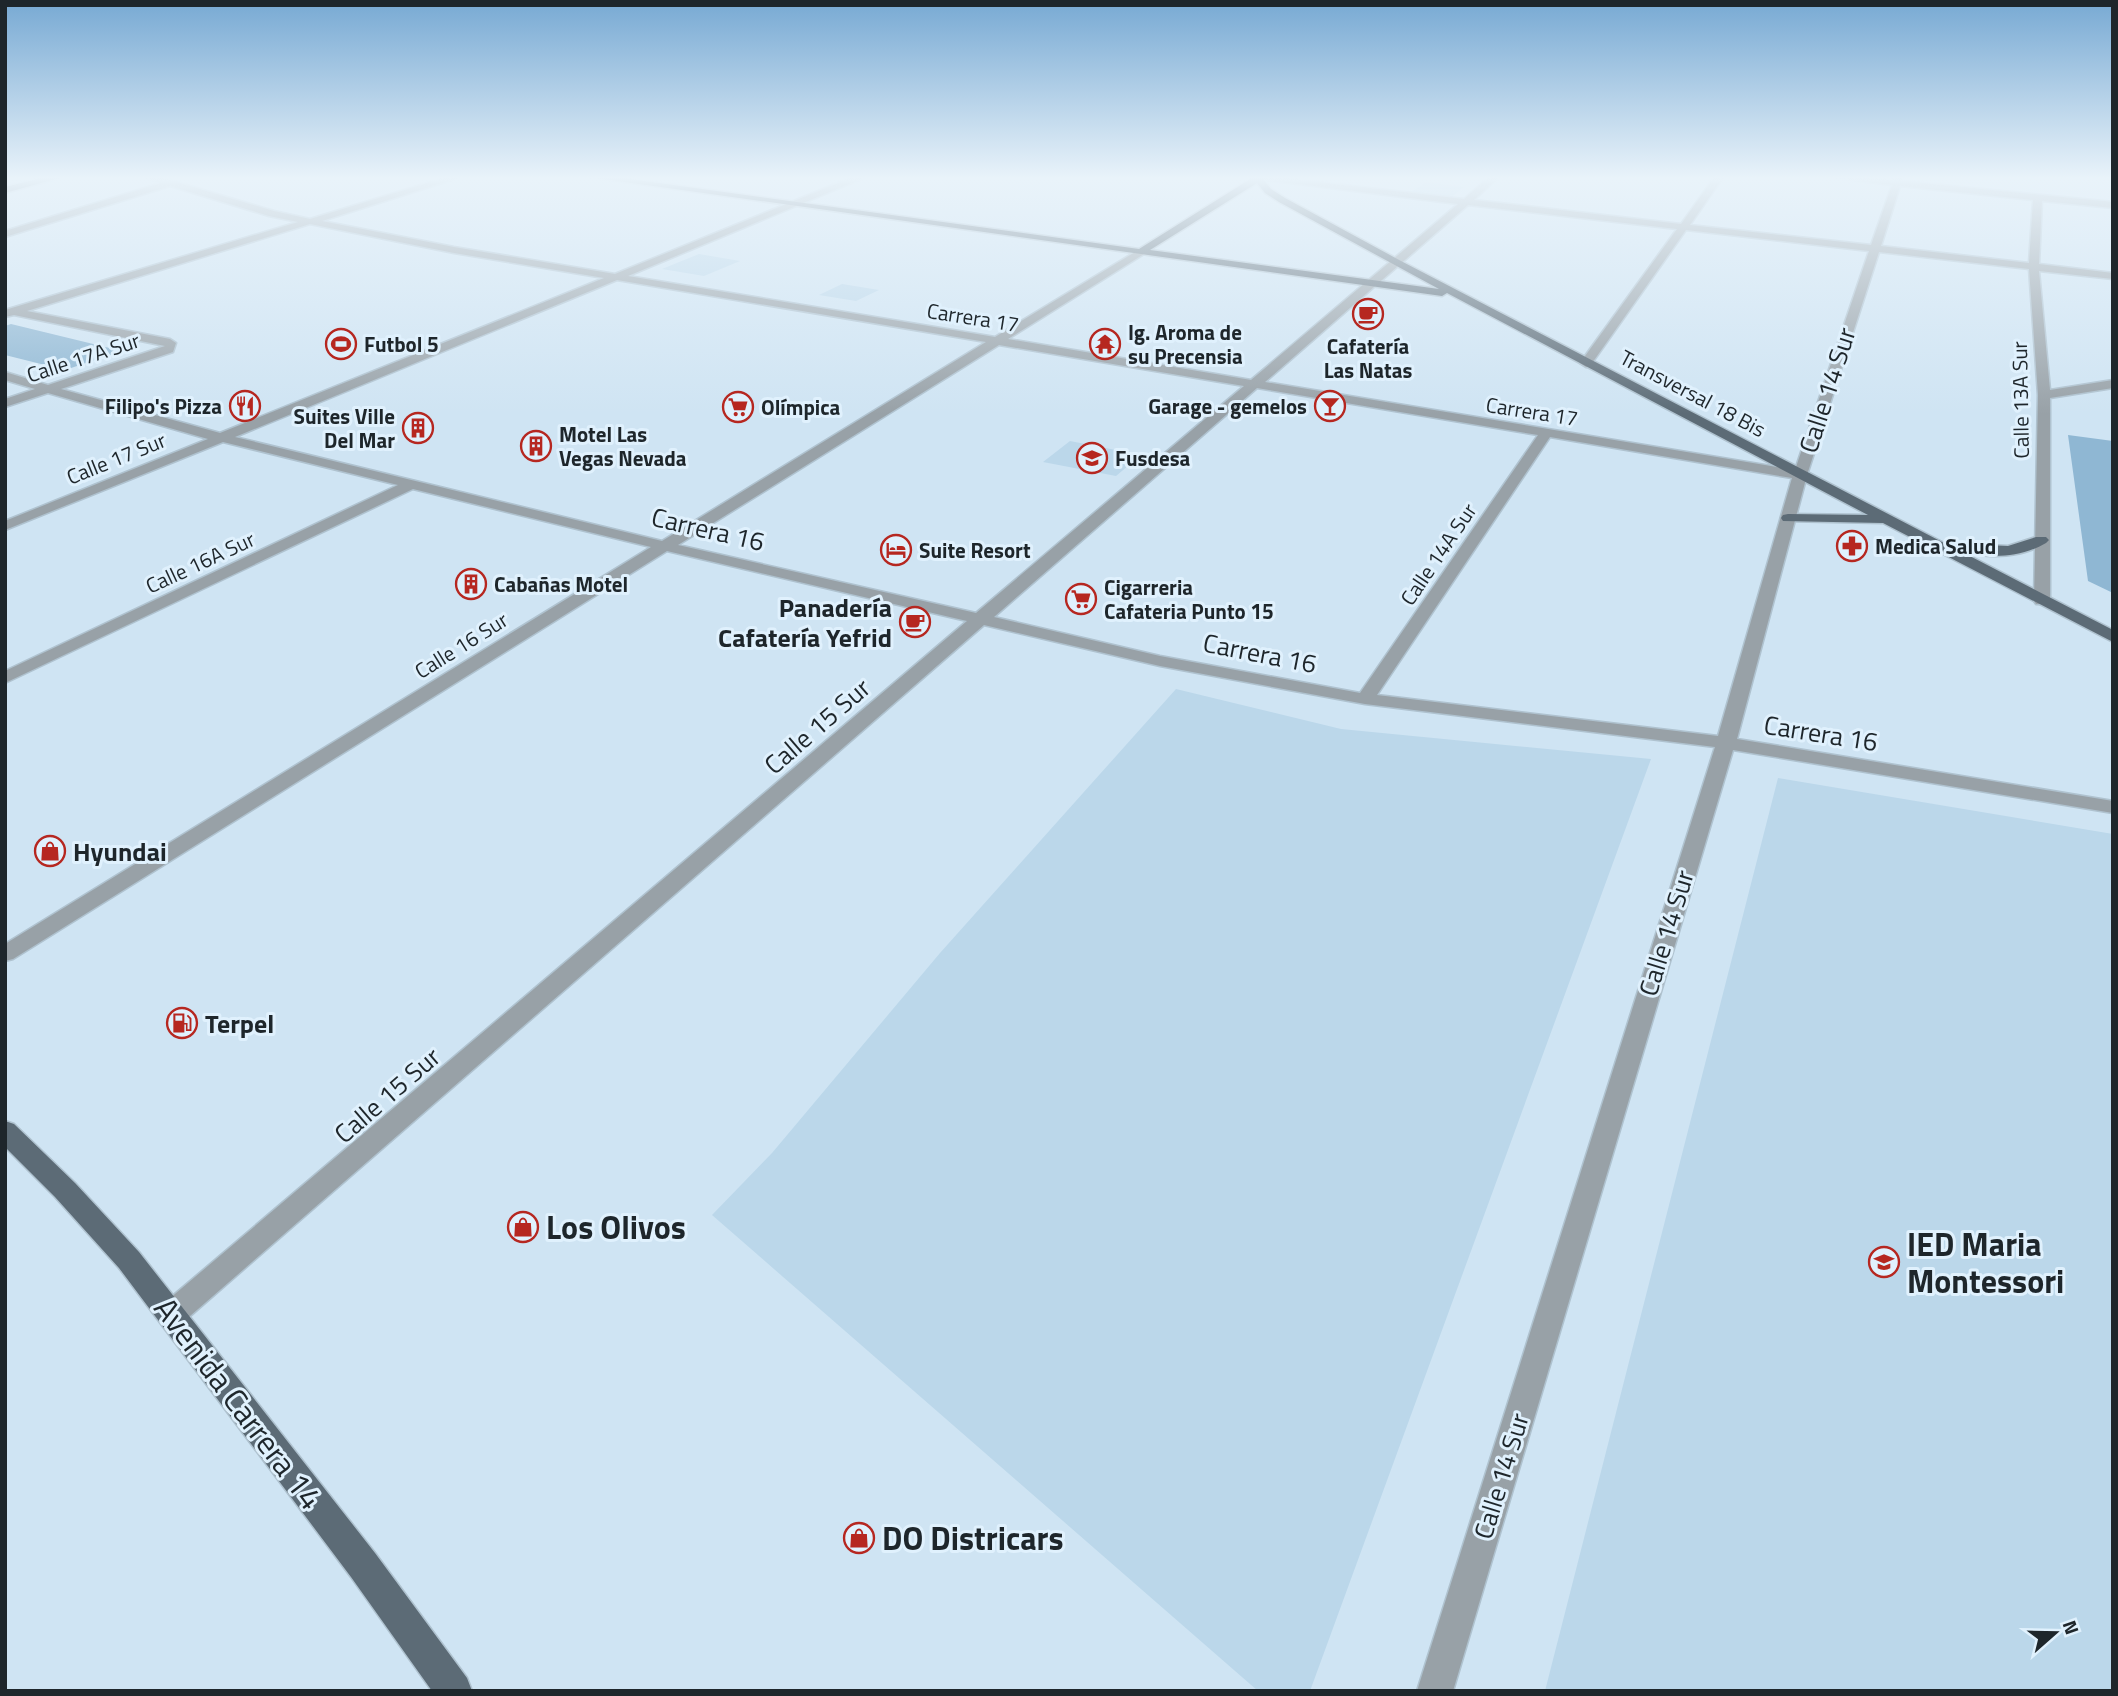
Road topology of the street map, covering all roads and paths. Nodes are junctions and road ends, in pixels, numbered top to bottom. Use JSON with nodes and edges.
{"nodes":[{"id":1,"x":199,"y":255,"type":"edge"},
{"id":2,"x":490,"y":255,"type":"edge"},
{"id":3,"x":672,"y":255,"type":"edge"},
{"id":4,"x":1135,"y":255,"type":"edge"},
{"id":5,"x":1163,"y":255,"type":"edge"},
{"id":6,"x":1383,"y":255,"type":"edge"},
{"id":7,"x":1406,"y":255,"type":"edge"},
{"id":8,"x":1663,"y":255,"type":"edge"},
{"id":9,"x":1872,"y":255,"type":"edge"},
{"id":10,"x":1920,"y":255,"type":"edge"},
{"id":11,"x":2035,"y":255,"type":"edge"},
{"id":12,"x":1397,"y":263,"type":"junction"},
{"id":13,"x":2034,"y":268,"type":"junction"},
{"id":14,"x":2113,"y":276,"type":"edge"},
{"id":15,"x":616,"y":278,"type":"junction"},
{"id":16,"x":1373,"y":284,"type":"junction"},
{"id":17,"x":1458,"y":295,"type":"junction"},
{"id":18,"x":9,"y":313,"type":"edge"},
{"id":19,"x":996,"y":341,"type":"junction"},
{"id":20,"x":1586,"y":363,"type":"junction"},
{"id":21,"x":5,"y":376,"type":"edge"},
{"id":22,"x":1256,"y":384,"type":"junction"},
{"id":23,"x":2113,"y":384,"type":"edge"},
{"id":24,"x":48,"y":388,"type":"junction"},
{"id":25,"x":2044,"y":396,"type":"junction"},
{"id":26,"x":5,"y":403,"type":"edge"},
{"id":27,"x":1546,"y":433,"type":"junction"},
{"id":28,"x":222,"y":438,"type":"junction"},
{"id":29,"x":1800,"y":475,"type":"junction"},
{"id":30,"x":412,"y":484,"type":"junction"},
{"id":31,"x":1788,"y":517,"type":"junction"},
{"id":32,"x":1889,"y":522,"type":"junction"},
{"id":33,"x":5,"y":526,"type":"edge"},
{"id":34,"x":2041,"y":540,"type":"junction"},
{"id":35,"x":1930,"y":542,"type":"junction"},
{"id":36,"x":664,"y":546,"type":"junction"},
{"id":37,"x":2042,"y":601,"type":"junction"},
{"id":38,"x":981,"y":621,"type":"junction"},
{"id":39,"x":2113,"y":637,"type":"edge"},
{"id":40,"x":5,"y":678,"type":"edge"},
{"id":41,"x":1365,"y":699,"type":"junction"},
{"id":42,"x":1726,"y":743,"type":"junction"},
{"id":43,"x":2113,"y":807,"type":"edge"},
{"id":44,"x":5,"y":954,"type":"edge"},
{"id":45,"x":5,"y":1131,"type":"edge"},
{"id":46,"x":172,"y":1314,"type":"junction"},
{"id":47,"x":454,"y":1691,"type":"edge"},
{"id":48,"x":1435,"y":1691,"type":"edge"}],
"edges":[{"from":1,"to":18,"type":"street"},
{"from":2,"to":15,"type":"street","name":"Carrera 17"},
{"from":3,"to":15,"type":"street","name":"Calle 17 Sur"},
{"from":4,"to":19,"type":"street","name":"Calle 16 Sur"},
{"from":5,"to":16,"type":"main road"},
{"from":6,"to":12,"type":"main road","name":"Transversal 18 Bis"},
{"from":7,"to":12,"type":"street","name":"Calle 15 Sur"},
{"from":8,"to":20,"type":"street"},
{"from":9,"to":29,"type":"street","name":"Calle 14 Sur"},
{"from":10,"to":13,"type":"street"},
{"from":11,"to":13,"type":"street","name":"Calle 13A Sur"},
{"from":12,"to":16,"type":"street","name":"Calle 15 Sur"},
{"from":12,"to":17,"type":"main road","name":"Transversal 18 Bis"},
{"from":13,"to":14,"type":"street"},
{"from":13,"to":25,"type":"street","name":"Calle 13A Sur"},
{"from":15,"to":19,"type":"street","name":"Carrera 17"},
{"from":15,"to":28,"type":"street","name":"Calle 17 Sur"},
{"from":16,"to":17,"type":"main road"},
{"from":16,"to":22,"type":"street","name":"Calle 15 Sur"},
{"from":17,"to":20,"type":"main road","name":"Transversal 18 Bis"},
{"from":18,"to":24,"type":"street","name":"Calle 17A Sur"},
{"from":19,"to":22,"type":"street","name":"Carrera 17"},
{"from":19,"to":36,"type":"street","name":"Calle 16 Sur"},
{"from":20,"to":29,"type":"main road","name":"Transversal 18 Bis"},
{"from":21,"to":24,"type":"street","name":"Carrera 16"},
{"from":22,"to":27,"type":"street","name":"Carrera 17"},
{"from":22,"to":38,"type":"street","name":"Calle 15 Sur"},
{"from":23,"to":25,"type":"street"},
{"from":24,"to":26,"type":"street","name":"Calle 17A Sur"},
{"from":24,"to":28,"type":"street","name":"Carrera 16"},
{"from":25,"to":34,"type":"street","name":"Calle 13A Sur"},
{"from":27,"to":29,"type":"street","name":"Carrera 17"},
{"from":27,"to":41,"type":"street","name":"Calle 14A Sur"},
{"from":28,"to":30,"type":"street","name":"Carrera 16"},
{"from":28,"to":33,"type":"street","name":"Calle 17 Sur"},
{"from":29,"to":31,"type":"street","name":"Calle 14 Sur"},
{"from":29,"to":32,"type":"main road","name":"Transversal 18 Bis"},
{"from":30,"to":36,"type":"street","name":"Carrera 16"},
{"from":30,"to":40,"type":"street","name":"Calle 16A Sur"},
{"from":31,"to":32,"type":"main road"},
{"from":31,"to":42,"type":"street","name":"Calle 14 Sur"},
{"from":32,"to":35,"type":"main road","name":"Transversal 18 Bis"},
{"from":34,"to":35,"type":"main road"},
{"from":34,"to":37,"type":"street","name":"Calle 13A Sur"},
{"from":35,"to":37,"type":"main road","name":"Transversal 18 Bis"},
{"from":36,"to":38,"type":"street","name":"Carrera 16"},
{"from":36,"to":44,"type":"street","name":"Calle 16 Sur"},
{"from":37,"to":39,"type":"main road","name":"Transversal 18 Bis"},
{"from":38,"to":41,"type":"street","name":"Carrera 16"},
{"from":38,"to":46,"type":"street","name":"Calle 15 Sur"},
{"from":41,"to":42,"type":"street","name":"Carrera 16"},
{"from":42,"to":43,"type":"street","name":"Carrera 16"},
{"from":42,"to":48,"type":"street","name":"Calle 14 Sur"},
{"from":45,"to":46,"type":"main road","name":"Avenida Carrera 14"},
{"from":46,"to":47,"type":"main road","name":"Avenida Carrera 14"}]}
